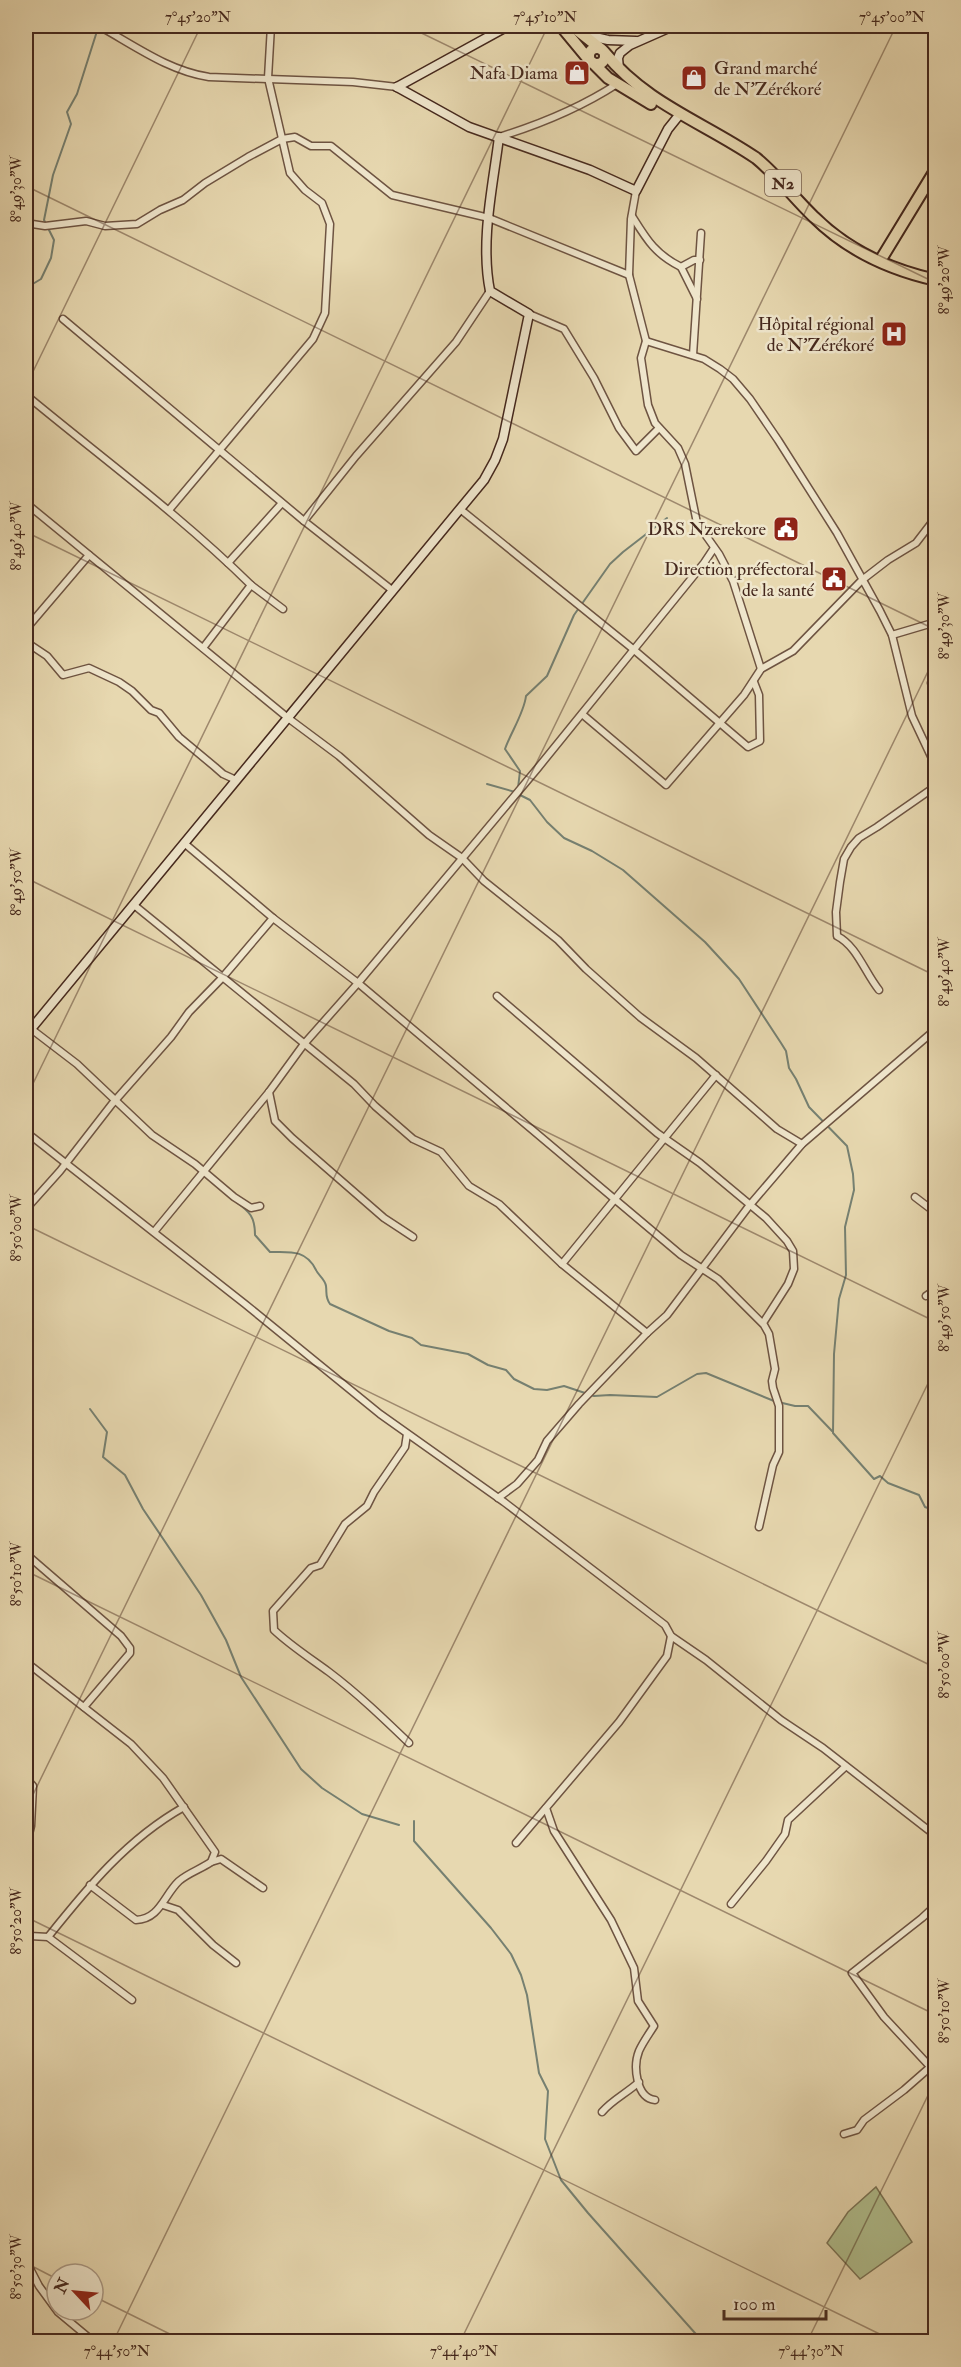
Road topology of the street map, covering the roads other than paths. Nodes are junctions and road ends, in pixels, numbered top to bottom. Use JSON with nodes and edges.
{"nodes":[{"id":1,"x":271,"y":26,"type":"edge"},
{"id":2,"x":508,"y":26,"type":"edge"},
{"id":3,"x":561,"y":26,"type":"edge"},
{"id":4,"x":572,"y":26,"type":"edge"},
{"id":5,"x":673,"y":26,"type":"edge"},
{"id":6,"x":103,"y":27,"type":"edge"},
{"id":7,"x":583,"y":34,"type":"junction"},
{"id":8,"x":639,"y":41,"type":"junction"},
{"id":9,"x":603,"y":51,"type":"junction"},
{"id":10,"x":592,"y":62,"type":"junction"},
{"id":11,"x":621,"y":72,"type":"junction"},
{"id":12,"x":268,"y":78,"type":"junction"},
{"id":13,"x":617,"y":84,"type":"junction"},
{"id":14,"x":398,"y":87,"type":"junction"},
{"id":15,"x":680,"y":114,"type":"junction"},
{"id":16,"x":499,"y":137,"type":"junction"},
{"id":17,"x":282,"y":139,"type":"junction"},
{"id":18,"x":936,"y":169,"type":"edge"},
{"id":19,"x":636,"y":191,"type":"junction"},
{"id":20,"x":631,"y":215,"type":"junction"},
{"id":21,"x":489,"y":218,"type":"junction"},
{"id":22,"x":26,"y":223,"type":"edge"},
{"id":23,"x":701,"y":233,"type":"dead end"},
{"id":24,"x":700,"y":260,"type":"junction"},
{"id":25,"x":879,"y":261,"type":"junction"},
{"id":26,"x":681,"y":267,"type":"junction"},
{"id":27,"x":629,"y":275,"type":"junction"},
{"id":28,"x":936,"y":280,"type":"edge"},
{"id":29,"x":490,"y":291,"type":"junction"},
{"id":30,"x":697,"y":300,"type":"junction"},
{"id":31,"x":529,"y":314,"type":"junction"},
{"id":32,"x":63,"y":319,"type":"dead end"},
{"id":33,"x":646,"y":341,"type":"junction"},
{"id":34,"x":693,"y":355,"type":"junction"},
{"id":35,"x":26,"y":395,"type":"edge"},
{"id":36,"x":659,"y":428,"type":"junction"},
{"id":37,"x":219,"y":450,"type":"junction"},
{"id":38,"x":282,"y":503,"type":"junction"},
{"id":39,"x":26,"y":504,"type":"edge"},
{"id":40,"x":460,"y":509,"type":"junction"},
{"id":41,"x":169,"y":510,"type":"junction"},
{"id":42,"x":936,"y":517,"type":"edge"},
{"id":43,"x":304,"y":521,"type":"junction"},
{"id":44,"x":714,"y":548,"type":"junction"},
{"id":45,"x":89,"y":555,"type":"junction"},
{"id":46,"x":228,"y":563,"type":"junction"},
{"id":47,"x":862,"y":580,"type":"junction"},
{"id":48,"x":251,"y":585,"type":"junction"},
{"id":49,"x":392,"y":590,"type":"junction"},
{"id":50,"x":283,"y":609,"type":"dead end"},
{"id":51,"x":936,"y":622,"type":"edge"},
{"id":52,"x":26,"y":629,"type":"edge"},
{"id":53,"x":892,"y":635,"type":"junction"},
{"id":54,"x":26,"y":642,"type":"edge"},
{"id":55,"x":202,"y":648,"type":"junction"},
{"id":56,"x":633,"y":649,"type":"junction"},
{"id":57,"x":761,"y":669,"type":"junction"},
{"id":58,"x":754,"y":682,"type":"junction"},
{"id":59,"x":582,"y":714,"type":"junction"},
{"id":60,"x":288,"y":718,"type":"junction"},
{"id":61,"x":719,"y":722,"type":"junction"},
{"id":62,"x":936,"y":767,"type":"edge"},
{"id":63,"x":236,"y":780,"type":"junction"},
{"id":64,"x":936,"y":786,"type":"edge"},
{"id":65,"x":184,"y":843,"type":"junction"},
{"id":66,"x":462,"y":858,"type":"junction"},
{"id":67,"x":134,"y":905,"type":"junction"},
{"id":68,"x":273,"y":918,"type":"junction"},
{"id":69,"x":222,"y":978,"type":"junction"},
{"id":70,"x":358,"y":983,"type":"junction"},
{"id":71,"x":879,"y":990,"type":"dead end"},
{"id":72,"x":496,"y":996,"type":"dead end"},
{"id":73,"x":936,"y":1029,"type":"edge"},
{"id":74,"x":27,"y":1030,"type":"edge"},
{"id":75,"x":303,"y":1044,"type":"junction"},
{"id":76,"x":716,"y":1075,"type":"junction"},
{"id":77,"x":269,"y":1092,"type":"junction"},
{"id":78,"x":115,"y":1101,"type":"junction"},
{"id":79,"x":26,"y":1132,"type":"edge"},
{"id":80,"x":664,"y":1139,"type":"junction"},
{"id":81,"x":802,"y":1144,"type":"junction"},
{"id":82,"x":66,"y":1164,"type":"junction"},
{"id":83,"x":203,"y":1172,"type":"junction"},
{"id":84,"x":915,"y":1197,"type":"dead end"},
{"id":85,"x":614,"y":1200,"type":"junction"},
{"id":86,"x":260,"y":1206,"type":"dead end"},
{"id":87,"x":750,"y":1206,"type":"junction"},
{"id":88,"x":26,"y":1209,"type":"edge"},
{"id":89,"x":936,"y":1213,"type":"edge"},
{"id":90,"x":154,"y":1232,"type":"junction"},
{"id":91,"x":413,"y":1237,"type":"dead end"},
{"id":92,"x":562,"y":1264,"type":"junction"},
{"id":93,"x":703,"y":1269,"type":"junction"},
{"id":94,"x":936,"y":1289,"type":"edge"},
{"id":95,"x":926,"y":1296,"type":"dead end"},
{"id":96,"x":763,"y":1323,"type":"junction"},
{"id":97,"x":647,"y":1333,"type":"junction"},
{"id":98,"x":407,"y":1434,"type":"junction"},
{"id":99,"x":498,"y":1498,"type":"junction"},
{"id":100,"x":759,"y":1527,"type":"dead end"},
{"id":101,"x":26,"y":1554,"type":"edge"},
{"id":102,"x":671,"y":1636,"type":"junction"},
{"id":103,"x":26,"y":1662,"type":"edge"},
{"id":104,"x":84,"y":1707,"type":"junction"},
{"id":105,"x":409,"y":1743,"type":"dead end"},
{"id":106,"x":845,"y":1767,"type":"junction"},
{"id":107,"x":26,"y":1778,"type":"edge"},
{"id":108,"x":184,"y":1807,"type":"junction"},
{"id":109,"x":546,"y":1808,"type":"junction"},
{"id":110,"x":936,"y":1836,"type":"edge"},
{"id":111,"x":516,"y":1843,"type":"dead end"},
{"id":112,"x":26,"y":1847,"type":"edge"},
{"id":113,"x":215,"y":1852,"type":"junction"},
{"id":114,"x":221,"y":1859,"type":"junction"},
{"id":115,"x":211,"y":1862,"type":"junction"},
{"id":116,"x":90,"y":1885,"type":"junction"},
{"id":117,"x":263,"y":1888,"type":"dead end"},
{"id":118,"x":731,"y":1904,"type":"dead end"},
{"id":119,"x":163,"y":1905,"type":"junction"},
{"id":120,"x":936,"y":1905,"type":"edge"},
{"id":121,"x":26,"y":1927,"type":"edge"},
{"id":122,"x":30,"y":1936,"type":"junction"},
{"id":123,"x":48,"y":1937,"type":"junction"},
{"id":124,"x":26,"y":1952,"type":"edge"},
{"id":125,"x":236,"y":1962,"type":"dead end"},
{"id":126,"x":132,"y":2000,"type":"dead end"},
{"id":127,"x":933,"y":2065,"type":"edge"},
{"id":128,"x":936,"y":2073,"type":"edge"},
{"id":129,"x":639,"y":2082,"type":"junction"},
{"id":130,"x":655,"y":2100,"type":"dead end"},
{"id":131,"x":602,"y":2112,"type":"dead end"},
{"id":132,"x":844,"y":2134,"type":"dead end"},
{"id":133,"x":26,"y":2261,"type":"edge"},
{"id":134,"x":94,"y":2342,"type":"edge"}],
"edges":[{"from":1,"to":12,"type":"street"},
{"from":2,"to":14,"type":"street"},
{"from":3,"to":10,"type":"highway","number":"N2"},
{"from":4,"to":7,"type":"highway","number":"N2"},
{"from":5,"to":8,"type":"street"},
{"from":6,"to":12,"type":"street"},
{"from":7,"to":8,"type":"street"},
{"from":7,"to":9,"type":"highway","number":"N2"},
{"from":8,"to":11,"type":"street"},
{"from":9,"to":10,"type":"highway"},
{"from":9,"to":11,"type":"highway","number":"N2"},
{"from":10,"to":13,"type":"highway","number":"N2"},
{"from":11,"to":15,"type":"highway","number":"N2"},
{"from":12,"to":14,"type":"street"},
{"from":12,"to":17,"type":"street"},
{"from":13,"to":15,"type":"highway","number":"N2"},
{"from":13,"to":16,"type":"street"},
{"from":14,"to":16,"type":"street"},
{"from":15,"to":19,"type":"street"},
{"from":15,"to":25,"type":"highway","number":"N2"},
{"from":16,"to":19,"type":"street"},
{"from":16,"to":21,"type":"street"},
{"from":17,"to":21,"type":"street"},
{"from":17,"to":22,"type":"street"},
{"from":17,"to":37,"type":"street"},
{"from":18,"to":25,"type":"highway"},
{"from":19,"to":20,"type":"street"},
{"from":20,"to":26,"type":"street"},
{"from":20,"to":27,"type":"street"},
{"from":21,"to":27,"type":"street"},
{"from":21,"to":29,"type":"street"},
{"from":23,"to":24,"type":"street"},
{"from":24,"to":26,"type":"street"},
{"from":24,"to":30,"type":"street"},
{"from":25,"to":28,"type":"highway"},
{"from":26,"to":30,"type":"street"},
{"from":27,"to":33,"type":"street"},
{"from":29,"to":31,"type":"street"},
{"from":29,"to":43,"type":"street"},
{"from":30,"to":34,"type":"street"},
{"from":31,"to":36,"type":"street"},
{"from":31,"to":40,"type":"street"},
{"from":32,"to":37,"type":"street"},
{"from":33,"to":34,"type":"street"},
{"from":33,"to":36,"type":"street"},
{"from":34,"to":47,"type":"street"},
{"from":35,"to":41,"type":"street"},
{"from":36,"to":44,"type":"street"},
{"from":37,"to":38,"type":"street"},
{"from":37,"to":41,"type":"street"},
{"from":38,"to":43,"type":"street"},
{"from":38,"to":46,"type":"street"},
{"from":39,"to":45,"type":"street"},
{"from":40,"to":49,"type":"street"},
{"from":40,"to":56,"type":"street"},
{"from":41,"to":46,"type":"street"},
{"from":42,"to":47,"type":"street"},
{"from":43,"to":49,"type":"street"},
{"from":44,"to":56,"type":"street"},
{"from":44,"to":57,"type":"street"},
{"from":45,"to":52,"type":"street"},
{"from":45,"to":55,"type":"street"},
{"from":46,"to":48,"type":"street"},
{"from":47,"to":53,"type":"street"},
{"from":47,"to":57,"type":"street"},
{"from":48,"to":50,"type":"street"},
{"from":48,"to":55,"type":"street"},
{"from":49,"to":60,"type":"street"},
{"from":51,"to":53,"type":"street"},
{"from":53,"to":62,"type":"street"},
{"from":54,"to":63,"type":"street"},
{"from":55,"to":60,"type":"street"},
{"from":56,"to":59,"type":"street"},
{"from":56,"to":61,"type":"street"},
{"from":57,"to":58,"type":"street"},
{"from":58,"to":61,"type":"street"},
{"from":58,"to":61,"type":"street"},
{"from":59,"to":61,"type":"street"},
{"from":59,"to":66,"type":"street"},
{"from":60,"to":63,"type":"street"},
{"from":60,"to":66,"type":"street"},
{"from":63,"to":65,"type":"street"},
{"from":64,"to":71,"type":"street"},
{"from":65,"to":67,"type":"street"},
{"from":65,"to":68,"type":"street"},
{"from":66,"to":70,"type":"street"},
{"from":66,"to":76,"type":"street"},
{"from":67,"to":69,"type":"street"},
{"from":67,"to":74,"type":"street"},
{"from":68,"to":69,"type":"street"},
{"from":68,"to":70,"type":"street"},
{"from":69,"to":75,"type":"street"},
{"from":69,"to":78,"type":"street"},
{"from":70,"to":75,"type":"street"},
{"from":70,"to":85,"type":"street"},
{"from":72,"to":80,"type":"street"},
{"from":73,"to":81,"type":"street"},
{"from":74,"to":78,"type":"street"},
{"from":75,"to":77,"type":"street"},
{"from":75,"to":92,"type":"street"},
{"from":76,"to":80,"type":"street"},
{"from":76,"to":81,"type":"street"},
{"from":77,"to":83,"type":"street"},
{"from":77,"to":91,"type":"street"},
{"from":78,"to":82,"type":"street"},
{"from":78,"to":83,"type":"street"},
{"from":79,"to":82,"type":"street"},
{"from":80,"to":85,"type":"street"},
{"from":80,"to":87,"type":"street"},
{"from":81,"to":87,"type":"street"},
{"from":82,"to":88,"type":"street"},
{"from":82,"to":90,"type":"street"},
{"from":83,"to":86,"type":"street"},
{"from":83,"to":90,"type":"street"},
{"from":84,"to":89,"type":"street"},
{"from":85,"to":92,"type":"street"},
{"from":85,"to":93,"type":"street"},
{"from":87,"to":93,"type":"street"},
{"from":87,"to":96,"type":"street"},
{"from":90,"to":98,"type":"street"},
{"from":92,"to":97,"type":"street"},
{"from":93,"to":96,"type":"street"},
{"from":93,"to":97,"type":"street"},
{"from":94,"to":95,"type":"street"},
{"from":96,"to":100,"type":"street"},
{"from":97,"to":99,"type":"street"},
{"from":98,"to":99,"type":"street"},
{"from":98,"to":105,"type":"street"},
{"from":99,"to":102,"type":"street"},
{"from":101,"to":104,"type":"street"},
{"from":102,"to":106,"type":"street"},
{"from":102,"to":109,"type":"street"},
{"from":103,"to":104,"type":"street"},
{"from":104,"to":108,"type":"street"},
{"from":106,"to":110,"type":"street"},
{"from":106,"to":118,"type":"street"},
{"from":107,"to":112,"type":"street"},
{"from":108,"to":113,"type":"street"},
{"from":108,"to":116,"type":"street"},
{"from":109,"to":111,"type":"street"},
{"from":109,"to":129,"type":"street"},
{"from":113,"to":114,"type":"street"},
{"from":113,"to":115,"type":"street"},
{"from":114,"to":115,"type":"street"},
{"from":114,"to":117,"type":"street"},
{"from":115,"to":119,"type":"street"},
{"from":116,"to":119,"type":"street"},
{"from":116,"to":123,"type":"street"},
{"from":119,"to":125,"type":"street"},
{"from":120,"to":127,"type":"street"},
{"from":121,"to":122,"type":"street"},
{"from":122,"to":123,"type":"street"},
{"from":122,"to":124,"type":"street"},
{"from":123,"to":126,"type":"street"},
{"from":127,"to":128,"type":"street"},
{"from":127,"to":132,"type":"street"},
{"from":129,"to":130,"type":"street"},
{"from":129,"to":131,"type":"street"},
{"from":133,"to":134,"type":"street"}]}
